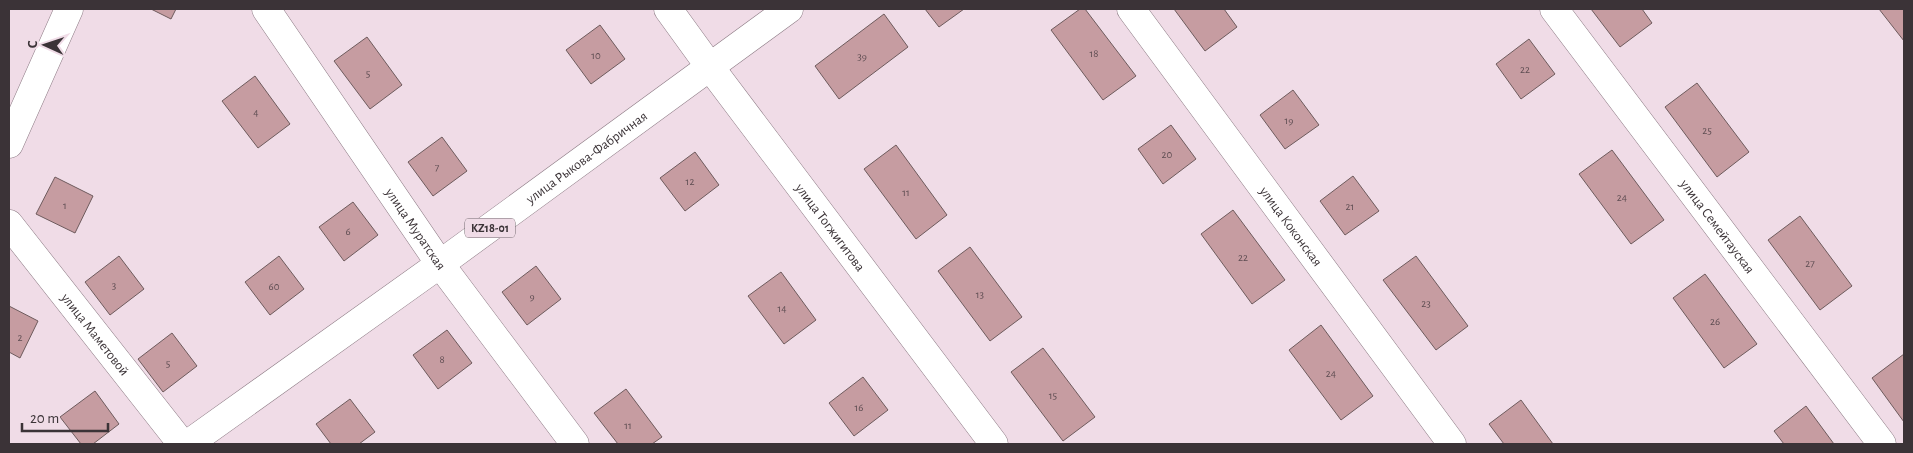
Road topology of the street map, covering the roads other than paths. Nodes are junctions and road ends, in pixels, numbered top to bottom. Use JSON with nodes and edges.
{"nodes":[{"id":1,"x":69,"y":9,"type":"edge"},
{"id":2,"x":266,"y":9,"type":"edge"},
{"id":3,"x":668,"y":9,"type":"edge"},
{"id":4,"x":789,"y":9,"type":"edge"},
{"id":5,"x":1131,"y":9,"type":"edge"},
{"id":6,"x":1554,"y":9,"type":"edge"},
{"id":7,"x":710,"y":67,"type":"junction"},
{"id":8,"x":9,"y":144,"type":"edge"},
{"id":9,"x":9,"y":224,"type":"edge"},
{"id":10,"x":440,"y":264,"type":"junction"},
{"id":11,"x":182,"y":444,"type":"edge"},
{"id":12,"x":188,"y":444,"type":"edge"},
{"id":13,"x":574,"y":444,"type":"edge"},
{"id":14,"x":994,"y":444,"type":"edge"},
{"id":15,"x":1452,"y":444,"type":"edge"},
{"id":16,"x":1882,"y":444,"type":"edge"}],
"edges":[{"from":1,"to":8,"type":"street"},
{"from":2,"to":10,"type":"street","name":"улица Муратская"},
{"from":3,"to":7,"type":"street","name":"улица Тогжигитова"},
{"from":4,"to":7,"type":"street","name":"улица Рыкова-Фабричная","number":"KZ18-01"},
{"from":5,"to":15,"type":"street","name":"улица Коконская"},
{"from":6,"to":16,"type":"street","name":"улица Семейтауская"},
{"from":7,"to":10,"type":"street","name":"улица Рыкова-Фабричная","number":"KZ18-01"},
{"from":7,"to":14,"type":"street","name":"улица Тогжигитова"},
{"from":9,"to":11,"type":"street","name":"улица Маметовой"},
{"from":10,"to":12,"type":"street","name":"улица Рыкова-Фабричная","number":"KZ18-01"},
{"from":10,"to":13,"type":"street","name":"улица Муратская"}]}
